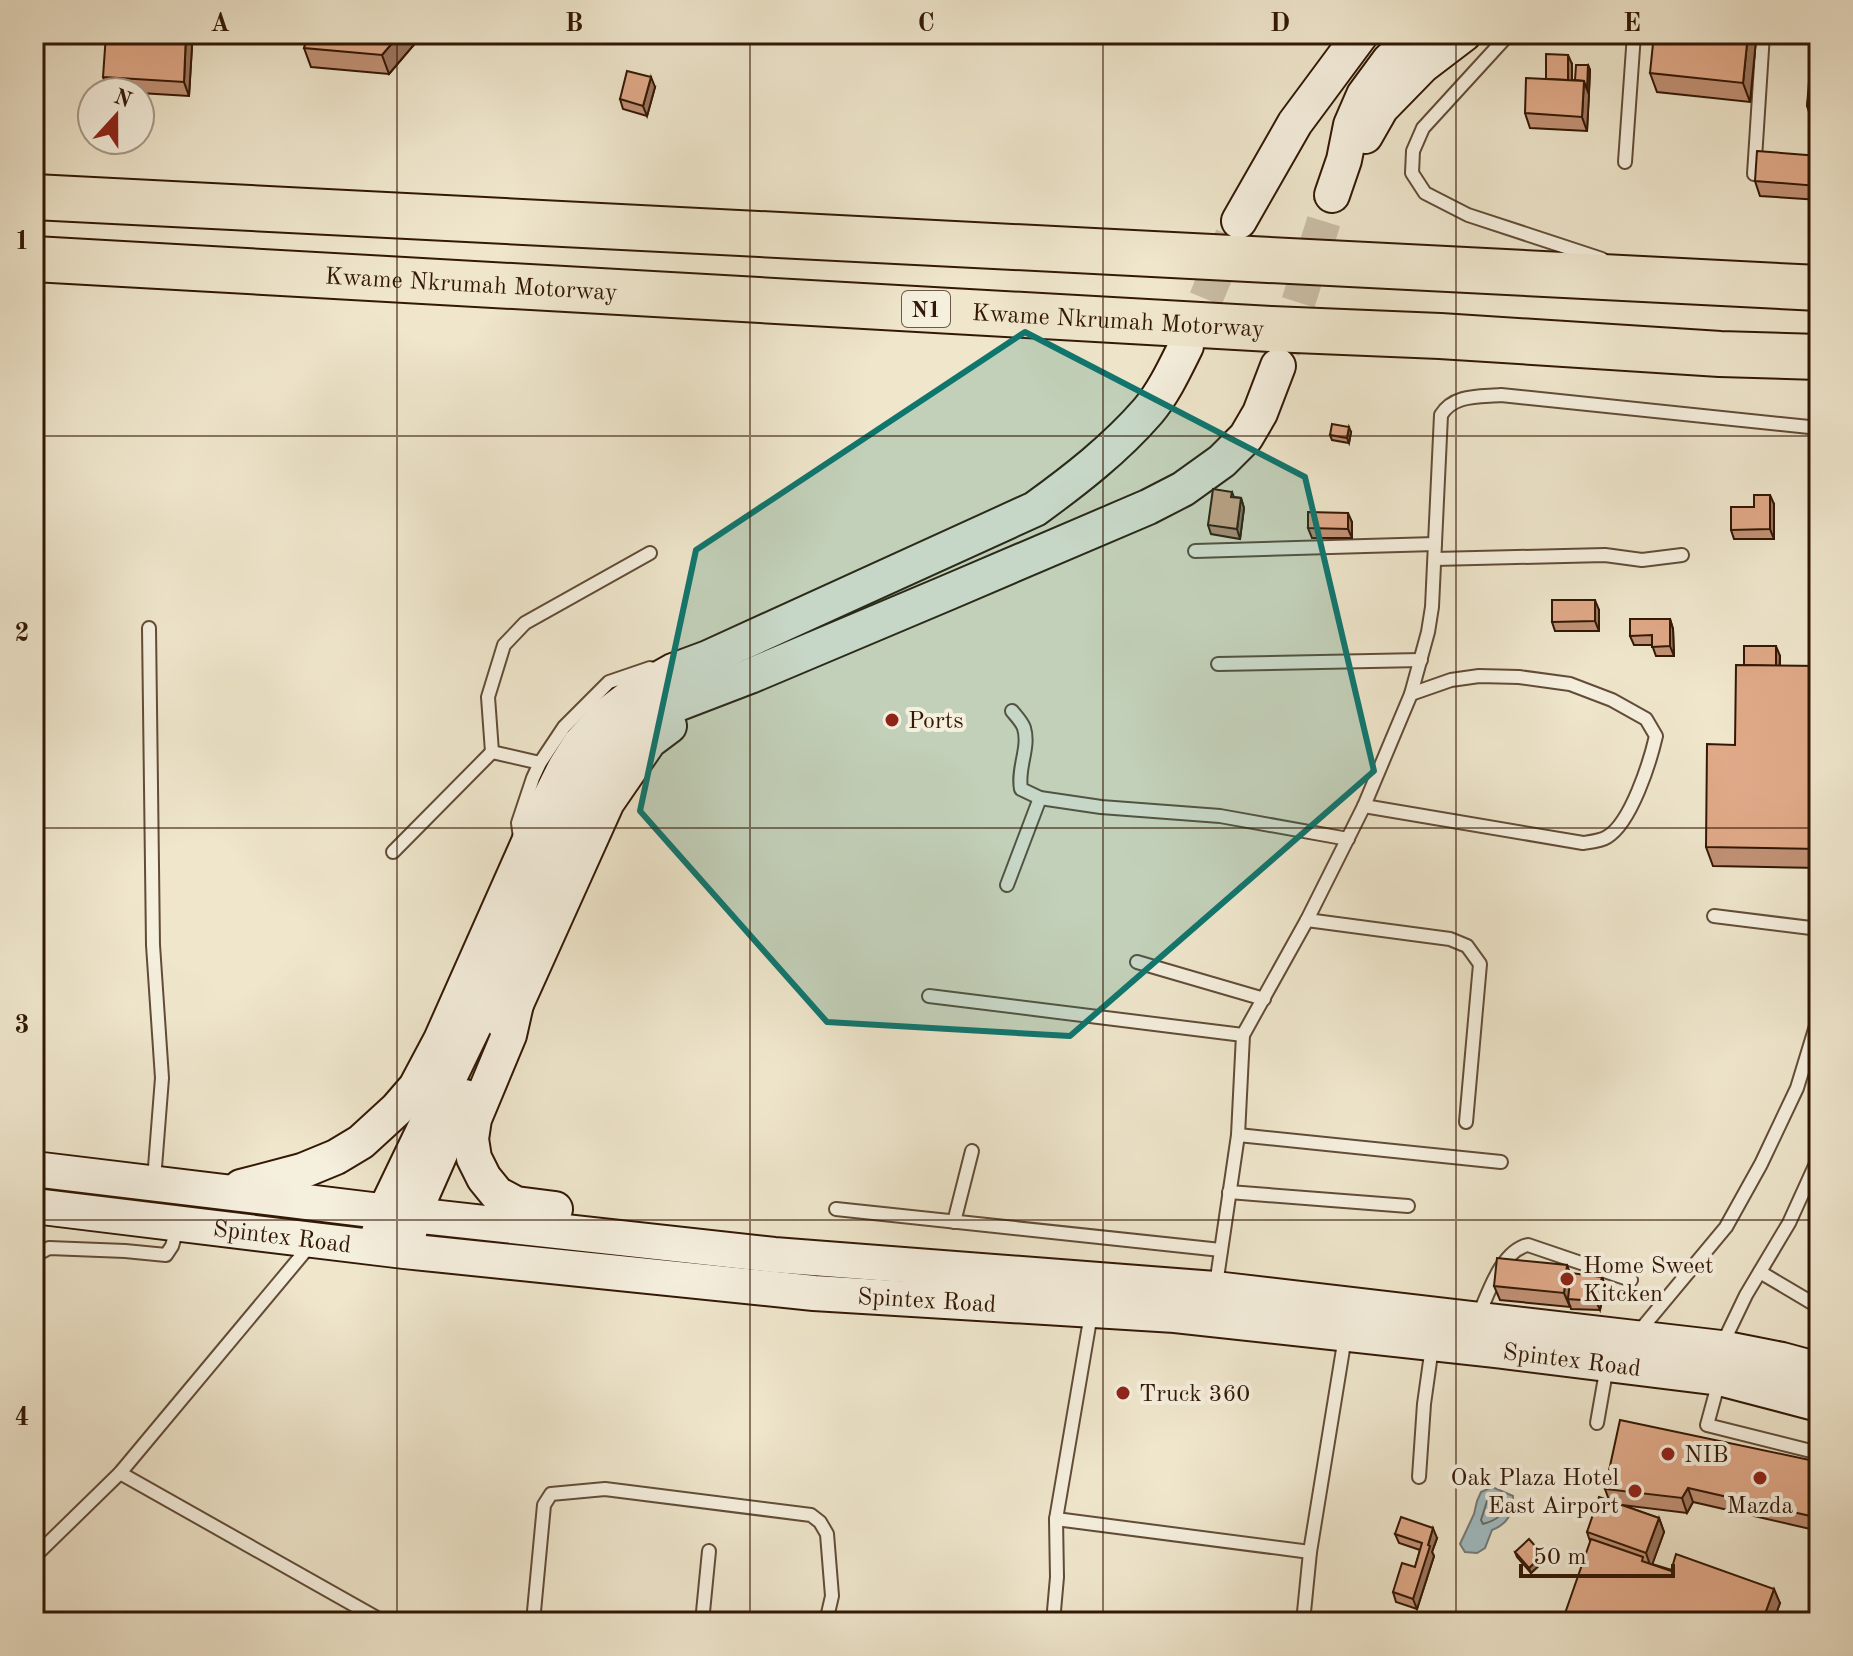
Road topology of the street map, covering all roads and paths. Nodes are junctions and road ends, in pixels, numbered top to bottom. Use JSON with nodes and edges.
{"nodes":[{"id":1,"x":1361,"y":34,"type":"edge"},
{"id":2,"x":1418,"y":34,"type":"edge"},
{"id":3,"x":1464,"y":34,"type":"edge"},
{"id":4,"x":1509,"y":34,"type":"edge"},
{"id":5,"x":1634,"y":34,"type":"edge"},
{"id":6,"x":1763,"y":34,"type":"edge"},
{"id":7,"x":1344,"y":160,"type":"junction"},
{"id":8,"x":1625,"y":162,"type":"dead end"},
{"id":9,"x":1754,"y":174,"type":"edge"},
{"id":10,"x":1332,"y":195,"type":"tunnel mouth"},
{"id":11,"x":34,"y":197,"type":"edge"},
{"id":12,"x":1239,"y":221,"type":"tunnel mouth"},
{"id":13,"x":34,"y":259,"type":"edge"},
{"id":14,"x":1614,"y":262,"type":"dead end"},
{"id":15,"x":1629,"y":267,"type":"dead end"},
{"id":16,"x":1674,"y":281,"type":"junction"},
{"id":17,"x":1819,"y":288,"type":"edge"},
{"id":18,"x":1321,"y":332,"type":"junction"},
{"id":19,"x":1186,"y":346,"type":"tunnel mouth"},
{"id":20,"x":1819,"y":357,"type":"edge"},
{"id":21,"x":1278,"y":366,"type":"tunnel mouth"},
{"id":22,"x":1819,"y":386,"type":"edge"},
{"id":23,"x":1819,"y":428,"type":"edge"},
{"id":24,"x":1435,"y":544,"type":"junction"},
{"id":25,"x":1195,"y":551,"type":"dead end"},
{"id":26,"x":650,"y":553,"type":"dead end"},
{"id":27,"x":1682,"y":555,"type":"dead end"},
{"id":28,"x":1435,"y":559,"type":"junction"},
{"id":29,"x":809,"y":612,"type":"junction"},
{"id":30,"x":149,"y":628,"type":"dead end"},
{"id":31,"x":862,"y":629,"type":"junction"},
{"id":32,"x":1421,"y":660,"type":"junction"},
{"id":33,"x":1218,"y":664,"type":"dead end"},
{"id":34,"x":673,"y":671,"type":"junction"},
{"id":35,"x":713,"y":691,"type":"junction"},
{"id":36,"x":1411,"y":694,"type":"junction"},
{"id":37,"x":1012,"y":711,"type":"dead end"},
{"id":38,"x":492,"y":752,"type":"junction"},
{"id":39,"x":540,"y":763,"type":"junction"},
{"id":40,"x":1040,"y":798,"type":"junction"},
{"id":41,"x":1364,"y":806,"type":"junction"},
{"id":42,"x":1348,"y":839,"type":"junction"},
{"id":43,"x":393,"y":852,"type":"dead end"},
{"id":44,"x":522,"y":858,"type":"junction"},
{"id":45,"x":1007,"y":885,"type":"dead end"},
{"id":46,"x":1714,"y":916,"type":"dead end"},
{"id":47,"x":1307,"y":920,"type":"junction"},
{"id":48,"x":1819,"y":929,"type":"edge"},
{"id":49,"x":1137,"y":962,"type":"dead end"},
{"id":50,"x":929,"y":996,"type":"dead end"},
{"id":51,"x":1264,"y":999,"type":"junction"},
{"id":52,"x":516,"y":1004,"type":"junction"},
{"id":53,"x":1819,"y":1016,"type":"edge"},
{"id":54,"x":1243,"y":1035,"type":"junction"},
{"id":55,"x":1466,"y":1122,"type":"dead end"},
{"id":56,"x":1238,"y":1135,"type":"junction"},
{"id":57,"x":972,"y":1151,"type":"dead end"},
{"id":58,"x":1819,"y":1157,"type":"edge"},
{"id":59,"x":1501,"y":1162,"type":"dead end"},
{"id":60,"x":34,"y":1169,"type":"edge"},
{"id":61,"x":154,"y":1183,"type":"junction"},
{"id":62,"x":225,"y":1191,"type":"junction"},
{"id":63,"x":1229,"y":1192,"type":"junction"},
{"id":64,"x":34,"y":1206,"type":"edge"},
{"id":65,"x":1408,"y":1206,"type":"dead end"},
{"id":66,"x":836,"y":1209,"type":"dead end"},
{"id":67,"x":399,"y":1213,"type":"junction"},
{"id":68,"x":954,"y":1222,"type":"junction"},
{"id":69,"x":178,"y":1225,"type":"junction"},
{"id":70,"x":314,"y":1241,"type":"junction"},
{"id":71,"x":390,"y":1250,"type":"junction"},
{"id":72,"x":1221,"y":1250,"type":"junction"},
{"id":73,"x":34,"y":1256,"type":"edge"},
{"id":74,"x":958,"y":1269,"type":"junction"},
{"id":75,"x":1760,"y":1272,"type":"junction"},
{"id":76,"x":1631,"y":1280,"type":"dead end"},
{"id":77,"x":1215,"y":1289,"type":"junction"},
{"id":78,"x":1819,"y":1307,"type":"edge"},
{"id":79,"x":1091,"y":1310,"type":"junction"},
{"id":80,"x":1477,"y":1319,"type":"junction"},
{"id":81,"x":1346,"y":1334,"type":"junction"},
{"id":82,"x":1634,"y":1337,"type":"junction"},
{"id":83,"x":1433,"y":1344,"type":"junction"},
{"id":84,"x":1608,"y":1363,"type":"junction"},
{"id":85,"x":1720,"y":1363,"type":"junction"},
{"id":86,"x":1819,"y":1370,"type":"edge"},
{"id":87,"x":1819,"y":1404,"type":"edge"},
{"id":88,"x":1597,"y":1423,"type":"dead end"},
{"id":89,"x":1819,"y":1453,"type":"edge"},
{"id":90,"x":120,"y":1473,"type":"junction"},
{"id":91,"x":1419,"y":1477,"type":"dead end"},
{"id":92,"x":1056,"y":1519,"type":"junction"},
{"id":93,"x":709,"y":1551,"type":"dead end"},
{"id":94,"x":1310,"y":1552,"type":"junction"},
{"id":95,"x":34,"y":1557,"type":"edge"},
{"id":96,"x":1056,"y":1621,"type":"edge"},
{"id":97,"x":384,"y":1622,"type":"edge"},
{"id":98,"x":533,"y":1622,"type":"edge"},
{"id":99,"x":702,"y":1622,"type":"edge"},
{"id":100,"x":826,"y":1622,"type":"edge"},
{"id":101,"x":1303,"y":1622,"type":"edge"}],
"edges":[{"from":1,"to":12,"type":"main road"},
{"from":2,"to":7,"type":"main road"},
{"from":3,"to":7,"type":"main road"},
{"from":4,"to":14,"type":"lane"},
{"from":5,"to":8,"type":"lane"},
{"from":6,"to":9,"type":"lane"},
{"from":7,"to":10,"type":"main road"},
{"from":11,"to":16,"type":"highway"},
{"from":13,"to":18,"type":"highway","name":"Kwame Nkrumah Motorway","number":"N1"},
{"from":15,"to":16,"type":"lane"},
{"from":16,"to":17,"type":"highway"},
{"from":18,"to":20,"type":"highway","name":"Kwame Nkrumah Motorway","number":"N1"},
{"from":18,"to":22,"type":"highway"},
{"from":19,"to":29,"type":"main road"},
{"from":21,"to":31,"type":"main road"},
{"from":23,"to":24,"type":"lane"},
{"from":24,"to":25,"type":"lane"},
{"from":24,"to":28,"type":"lane"},
{"from":26,"to":38,"type":"lane"},
{"from":27,"to":28,"type":"lane"},
{"from":28,"to":32,"type":"lane"},
{"from":29,"to":31,"type":"main road"},
{"from":29,"to":34,"type":"main road"},
{"from":30,"to":61,"type":"lane"},
{"from":31,"to":35,"type":"main road"},
{"from":32,"to":33,"type":"lane"},
{"from":32,"to":36,"type":"lane"},
{"from":34,"to":39,"type":"lane"},
{"from":34,"to":44,"type":"main road"},
{"from":35,"to":52,"type":"main road"},
{"from":35,"to":67,"type":"main road"},
{"from":36,"to":41,"type":"lane"},
{"from":36,"to":41,"type":"lane"},
{"from":37,"to":40,"type":"lane"},
{"from":38,"to":39,"type":"lane"},
{"from":38,"to":43,"type":"lane"},
{"from":39,"to":44,"type":"lane"},
{"from":40,"to":42,"type":"lane"},
{"from":40,"to":45,"type":"lane"},
{"from":41,"to":42,"type":"lane"},
{"from":42,"to":47,"type":"lane"},
{"from":44,"to":62,"type":"main road"},
{"from":46,"to":48,"type":"lane"},
{"from":47,"to":51,"type":"lane"},
{"from":47,"to":55,"type":"lane"},
{"from":49,"to":51,"type":"lane"},
{"from":50,"to":54,"type":"lane"},
{"from":51,"to":54,"type":"lane"},
{"from":52,"to":67,"type":"main road"},
{"from":52,"to":74,"type":"main road"},
{"from":53,"to":82,"type":"lane"},
{"from":54,"to":56,"type":"lane"},
{"from":56,"to":59,"type":"lane"},
{"from":56,"to":63,"type":"lane"},
{"from":57,"to":68,"type":"lane"},
{"from":58,"to":75,"type":"lane"},
{"from":60,"to":61,"type":"main road","name":"Spintex Road"},
{"from":61,"to":62,"type":"main road","name":"Spintex Road"},
{"from":62,"to":67,"type":"main road","name":"Spintex Road"},
{"from":63,"to":65,"type":"lane"},
{"from":63,"to":72,"type":"lane"},
{"from":64,"to":69,"type":"main road","name":"Spintex Road"},
{"from":66,"to":68,"type":"lane"},
{"from":67,"to":71,"type":"main road"},
{"from":67,"to":74,"type":"main road","name":"Spintex Road"},
{"from":68,"to":72,"type":"lane"},
{"from":69,"to":70,"type":"main road","name":"Spintex Road"},
{"from":69,"to":73,"type":"lane"},
{"from":70,"to":71,"type":"main road","name":"Spintex Road"},
{"from":70,"to":90,"type":"lane"},
{"from":71,"to":79,"type":"main road","name":"Spintex Road"},
{"from":72,"to":77,"type":"lane"},
{"from":74,"to":77,"type":"main road","name":"Spintex Road"},
{"from":75,"to":78,"type":"lane"},
{"from":75,"to":85,"type":"lane"},
{"from":76,"to":80,"type":"lane"},
{"from":77,"to":80,"type":"main road","name":"Spintex Road"},
{"from":79,"to":81,"type":"main road","name":"Spintex Road"},
{"from":79,"to":92,"type":"lane"},
{"from":80,"to":82,"type":"main road","name":"Spintex Road"},
{"from":81,"to":83,"type":"main road","name":"Spintex Road"},
{"from":81,"to":94,"type":"lane"},
{"from":82,"to":85,"type":"main road","name":"Spintex Road"},
{"from":83,"to":84,"type":"main road","name":"Spintex Road"},
{"from":83,"to":91,"type":"lane"},
{"from":84,"to":85,"type":"main road","name":"Spintex Road"},
{"from":84,"to":88,"type":"lane"},
{"from":85,"to":86,"type":"main road","name":"Spintex Road"},
{"from":85,"to":87,"type":"main road","name":"Spintex Road"},
{"from":85,"to":89,"type":"lane"},
{"from":90,"to":95,"type":"lane"},
{"from":90,"to":97,"type":"lane"},
{"from":92,"to":94,"type":"lane"},
{"from":92,"to":96,"type":"lane"},
{"from":93,"to":99,"type":"lane"},
{"from":94,"to":101,"type":"lane"},
{"from":98,"to":100,"type":"lane"}]}
